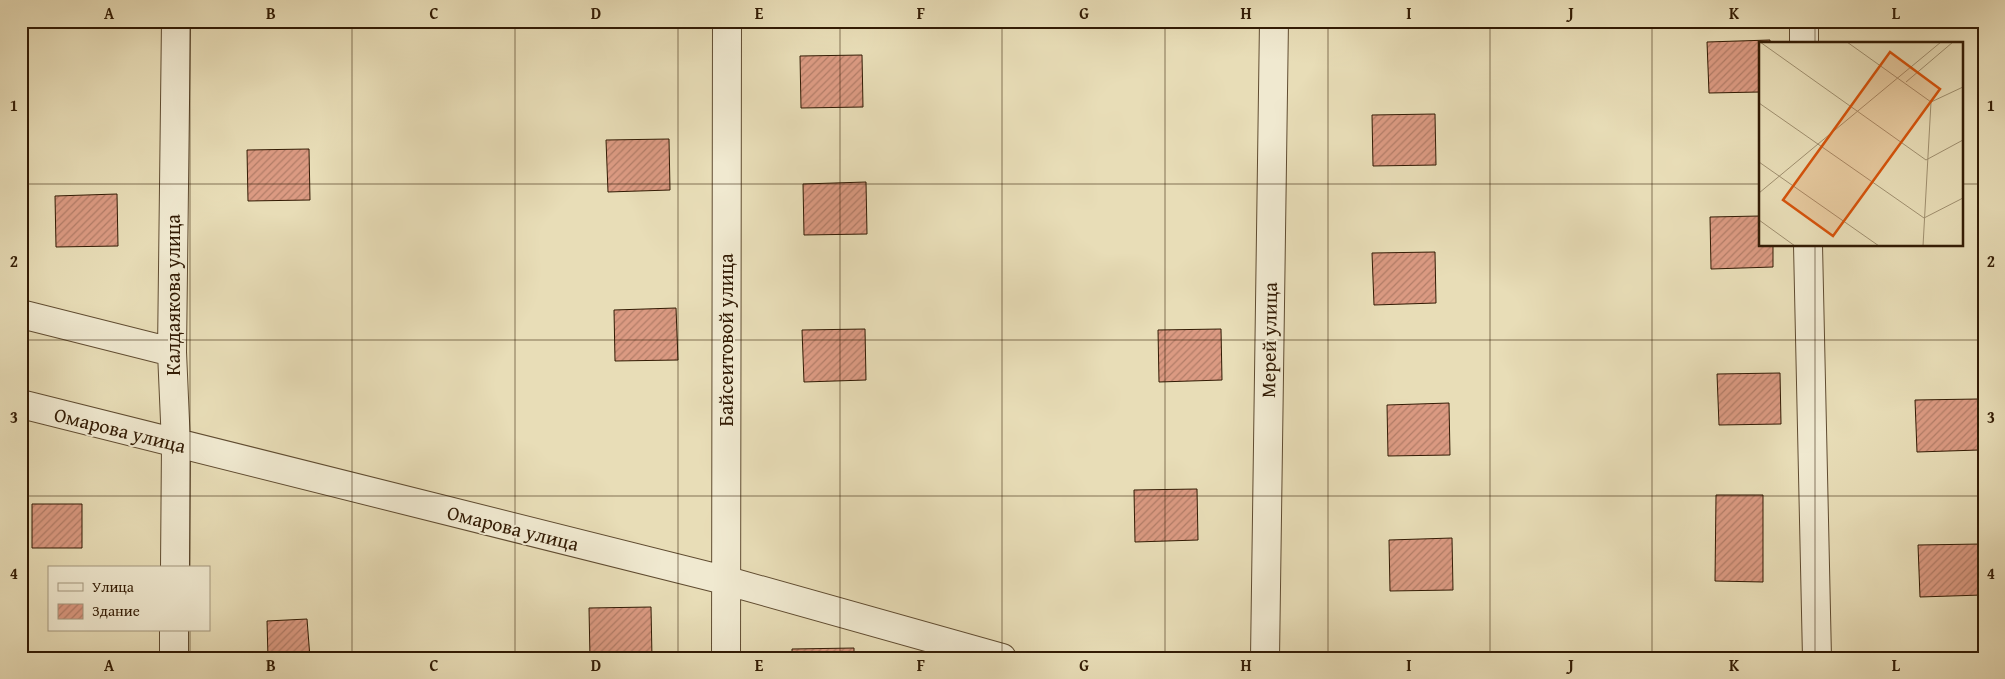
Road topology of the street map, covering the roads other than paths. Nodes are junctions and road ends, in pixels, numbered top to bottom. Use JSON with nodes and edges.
{"nodes":[{"id":1,"x":176,"y":21,"type":"edge"},
{"id":2,"x":727,"y":21,"type":"edge"},
{"id":3,"x":1274,"y":21,"type":"edge"},
{"id":4,"x":1804,"y":21,"type":"edge"},
{"id":5,"x":1804,"y":42,"type":"edge"},
{"id":6,"x":1808,"y":246,"type":"edge"},
{"id":7,"x":21,"y":314,"type":"edge"},
{"id":8,"x":172,"y":352,"type":"junction"},
{"id":9,"x":21,"y":404,"type":"edge"},
{"id":10,"x":176,"y":444,"type":"junction"},
{"id":11,"x":175,"y":566,"type":"edge"},
{"id":12,"x":724,"y":580,"type":"junction"},
{"id":13,"x":174,"y":632,"type":"edge"},
{"id":14,"x":174,"y":658,"type":"edge"},
{"id":15,"x":726,"y":658,"type":"edge"},
{"id":16,"x":1002,"y":658,"type":"edge"},
{"id":17,"x":1265,"y":658,"type":"edge"},
{"id":18,"x":1817,"y":658,"type":"edge"}],
"edges":[{"from":1,"to":8,"type":"street","name":"Калдаякова улица"},
{"from":2,"to":12,"type":"street","name":"Байсеитовой улица"},
{"from":3,"to":17,"type":"street","name":"Мерей улица"},
{"from":4,"to":5,"type":"street"},
{"from":6,"to":18,"type":"street"},
{"from":7,"to":8,"type":"street"},
{"from":8,"to":10,"type":"street","name":"Калдаякова улица"},
{"from":9,"to":10,"type":"street","name":"Омарова улица"},
{"from":10,"to":11,"type":"street","name":"Калдаякова улица"},
{"from":10,"to":12,"type":"street","name":"Омарова улица"},
{"from":12,"to":15,"type":"street","name":"Байсеитовой улица"},
{"from":12,"to":16,"type":"street","name":"Омарова улица"},
{"from":13,"to":14,"type":"street"}]}
